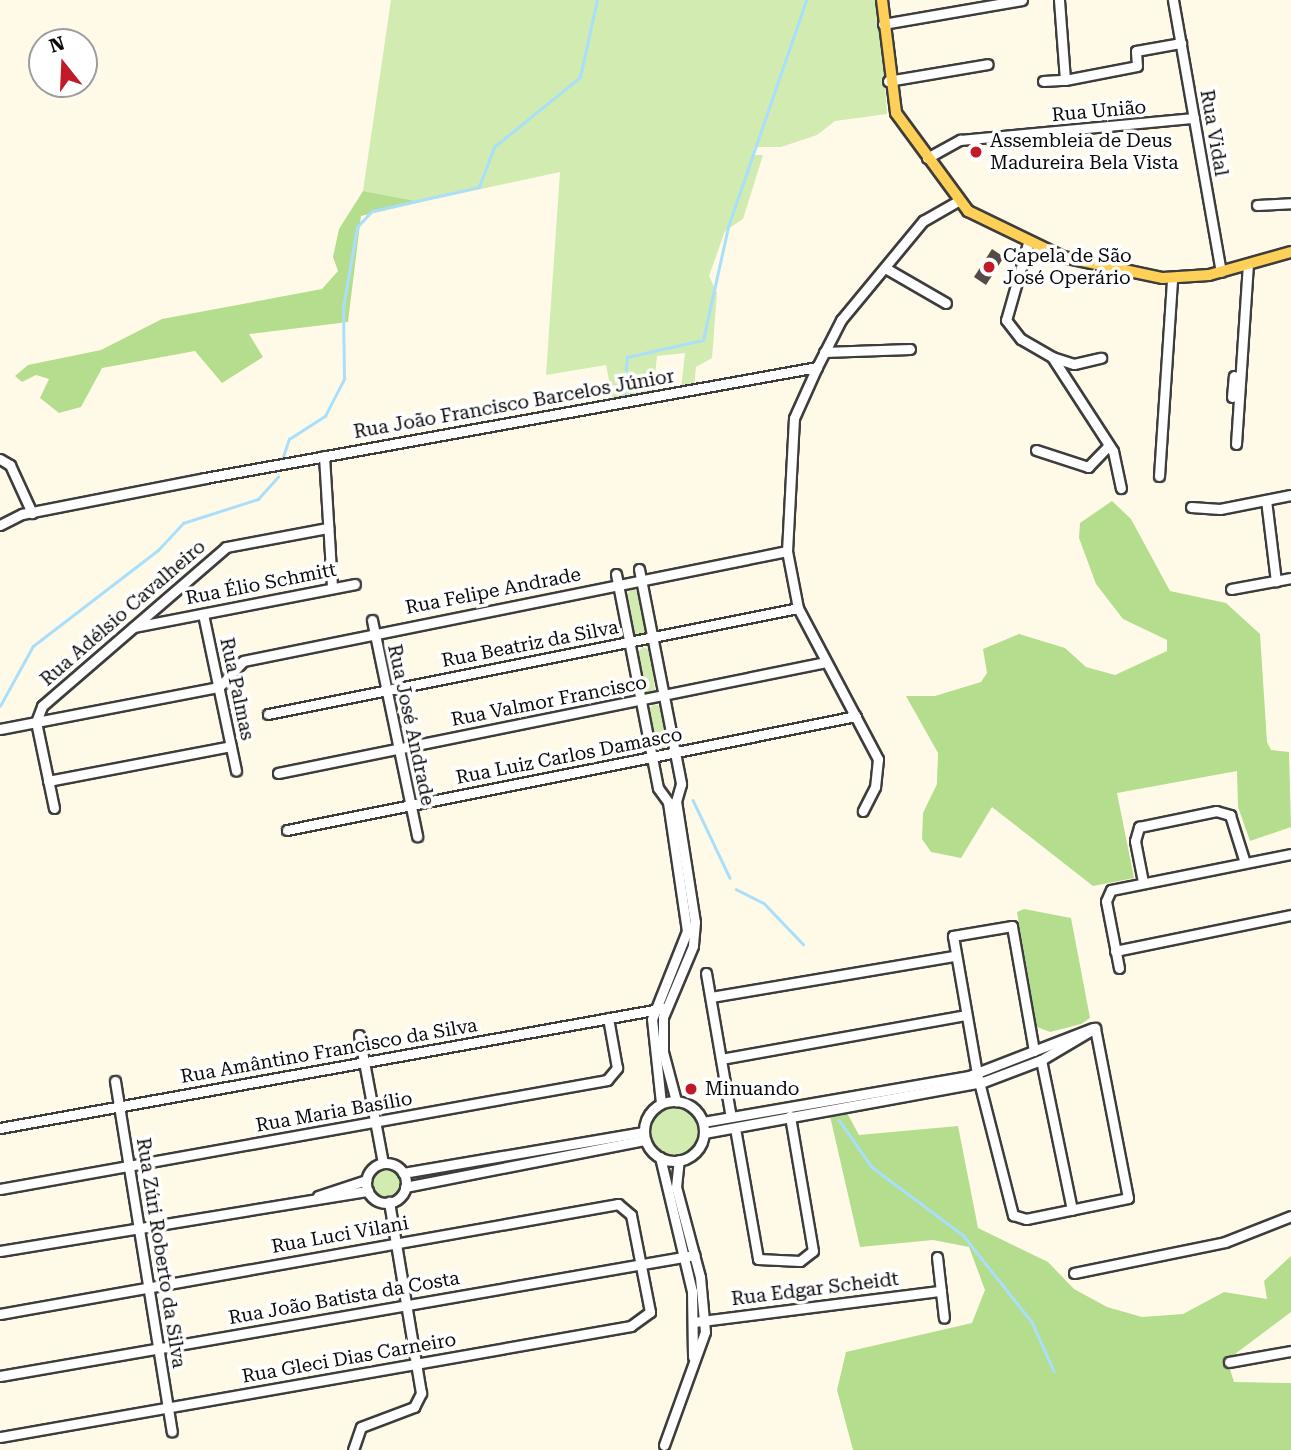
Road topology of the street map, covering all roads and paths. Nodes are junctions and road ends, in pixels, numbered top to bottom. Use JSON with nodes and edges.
{"nodes":[{"id":1,"x":882,"y":0,"type":"edge"},
{"id":2,"x":1022,"y":0,"type":"edge"},
{"id":3,"x":1059,"y":0,"type":"edge"},
{"id":4,"x":1173,"y":0,"type":"edge"},
{"id":5,"x":883,"y":23,"type":"junction"},
{"id":6,"x":1181,"y":43,"type":"junction"},
{"id":7,"x":988,"y":64,"type":"dead end"},
{"id":8,"x":1065,"y":80,"type":"junction"},
{"id":9,"x":888,"y":81,"type":"junction"},
{"id":10,"x":1043,"y":81,"type":"dead end"},
{"id":11,"x":1194,"y":118,"type":"junction"},
{"id":12,"x":927,"y":158,"type":"junction"},
{"id":13,"x":958,"y":201,"type":"junction"},
{"id":14,"x":1291,"y":204,"type":"edge"},
{"id":15,"x":1256,"y":205,"type":"dead end"},
{"id":16,"x":1028,"y":243,"type":"junction"},
{"id":17,"x":1291,"y":251,"type":"edge"},
{"id":18,"x":1245,"y":265,"type":"junction"},
{"id":19,"x":887,"y":269,"type":"junction"},
{"id":20,"x":1220,"y":272,"type":"junction"},
{"id":21,"x":1172,"y":279,"type":"junction"},
{"id":22,"x":946,"y":303,"type":"dead end"},
{"id":23,"x":910,"y":349,"type":"dead end"},
{"id":24,"x":824,"y":352,"type":"junction"},
{"id":25,"x":1052,"y":357,"type":"junction"},
{"id":26,"x":1101,"y":358,"type":"dead end"},
{"id":27,"x":817,"y":368,"type":"junction"},
{"id":28,"x":1232,"y":397,"type":"dead end"},
{"id":29,"x":1236,"y":444,"type":"dead end"},
{"id":30,"x":1108,"y":446,"type":"junction"},
{"id":31,"x":1036,"y":450,"type":"dead end"},
{"id":32,"x":324,"y":456,"type":"junction"},
{"id":33,"x":0,"y":459,"type":"edge"},
{"id":34,"x":1159,"y":476,"type":"dead end"},
{"id":35,"x":1121,"y":488,"type":"dead end"},
{"id":36,"x":1291,"y":495,"type":"edge"},
{"id":37,"x":1266,"y":500,"type":"junction"},
{"id":38,"x":1191,"y":507,"type":"dead end"},
{"id":39,"x":32,"y":513,"type":"junction"},
{"id":40,"x":0,"y":525,"type":"edge"},
{"id":41,"x":328,"y":528,"type":"junction"},
{"id":42,"x":787,"y":551,"type":"junction"},
{"id":43,"x":639,"y":569,"type":"dead end"},
{"id":44,"x":616,"y":574,"type":"dead end"},
{"id":45,"x":1291,"y":578,"type":"edge"},
{"id":46,"x":641,"y":580,"type":"junction"},
{"id":47,"x":1276,"y":581,"type":"junction"},
{"id":48,"x":355,"y":584,"type":"dead end"},
{"id":49,"x":618,"y":584,"type":"junction"},
{"id":50,"x":332,"y":588,"type":"junction"},
{"id":51,"x":1231,"y":589,"type":"dead end"},
{"id":52,"x":164,"y":601,"type":"junction"},
{"id":53,"x":798,"y":608,"type":"junction"},
{"id":54,"x":203,"y":614,"type":"junction"},
{"id":55,"x":372,"y":620,"type":"dead end"},
{"id":56,"x":167,"y":621,"type":"junction"},
{"id":57,"x":134,"y":627,"type":"junction"},
{"id":58,"x":374,"y":633,"type":"junction"},
{"id":59,"x":652,"y":637,"type":"junction"},
{"id":60,"x":629,"y":642,"type":"junction"},
{"id":61,"x":826,"y":662,"type":"junction"},
{"id":62,"x":219,"y":687,"type":"junction"},
{"id":63,"x":386,"y":691,"type":"junction"},
{"id":64,"x":663,"y":695,"type":"junction"},
{"id":65,"x":641,"y":700,"type":"junction"},
{"id":66,"x":268,"y":714,"type":"dead end"},
{"id":67,"x":856,"y":716,"type":"junction"},
{"id":68,"x":36,"y":722,"type":"junction"},
{"id":69,"x":0,"y":729,"type":"edge"},
{"id":70,"x":231,"y":746,"type":"junction"},
{"id":71,"x":398,"y":749,"type":"junction"},
{"id":72,"x":675,"y":753,"type":"junction"},
{"id":73,"x":652,"y":757,"type":"junction"},
{"id":74,"x":236,"y":771,"type":"dead end"},
{"id":75,"x":278,"y":773,"type":"dead end"},
{"id":76,"x":48,"y":781,"type":"junction"},
{"id":77,"x":672,"y":802,"type":"junction"},
{"id":78,"x":410,"y":806,"type":"junction"},
{"id":79,"x":54,"y":808,"type":"dead end"},
{"id":80,"x":863,"y":811,"type":"dead end"},
{"id":81,"x":287,"y":830,"type":"dead end"},
{"id":82,"x":416,"y":836,"type":"dead end"},
{"id":83,"x":1291,"y":854,"type":"edge"},
{"id":84,"x":1245,"y":863,"type":"junction"},
{"id":85,"x":1143,"y":882,"type":"junction"},
{"id":86,"x":1291,"y":915,"type":"edge"},
{"id":87,"x":1115,"y":951,"type":"junction"},
{"id":88,"x":954,"y":956,"type":"junction"},
{"id":89,"x":1119,"y":968,"type":"dead end"},
{"id":90,"x":706,"y":973,"type":"dead end"},
{"id":91,"x":711,"y":998,"type":"junction"},
{"id":92,"x":665,"y":1008,"type":"junction"},
{"id":93,"x":654,"y":1010,"type":"junction"},
{"id":94,"x":965,"y":1015,"type":"junction"},
{"id":95,"x":608,"y":1018,"type":"junction"},
{"id":96,"x":1095,"y":1028,"type":"junction"},
{"id":97,"x":359,"y":1035,"type":"dead end"},
{"id":98,"x":1034,"y":1051,"type":"junction"},
{"id":99,"x":721,"y":1059,"type":"junction"},
{"id":100,"x":1041,"y":1060,"type":"junction"},
{"id":101,"x":364,"y":1062,"type":"junction"},
{"id":102,"x":977,"y":1074,"type":"junction"},
{"id":103,"x":115,"y":1081,"type":"dead end"},
{"id":104,"x":983,"y":1082,"type":"junction"},
{"id":105,"x":676,"y":1101,"type":"junction"},
{"id":106,"x":661,"y":1103,"type":"junction"},
{"id":107,"x":119,"y":1106,"type":"junction"},
{"id":108,"x":788,"y":1108,"type":"junction"},
{"id":109,"x":732,"y":1117,"type":"junction"},
{"id":110,"x":790,"y":1119,"type":"junction"},
{"id":111,"x":375,"y":1122,"type":"junction"},
{"id":112,"x":703,"y":1122,"type":"junction"},
{"id":113,"x":0,"y":1128,"type":"edge"},
{"id":114,"x":735,"y":1128,"type":"junction"},
{"id":115,"x":704,"y":1133,"type":"junction"},
{"id":116,"x":644,"y":1136,"type":"junction"},
{"id":117,"x":660,"y":1157,"type":"junction"},
{"id":118,"x":679,"y":1160,"type":"junction"},
{"id":119,"x":383,"y":1163,"type":"junction"},
{"id":120,"x":129,"y":1166,"type":"junction"},
{"id":121,"x":403,"y":1173,"type":"junction"},
{"id":122,"x":366,"y":1180,"type":"junction"},
{"id":123,"x":405,"y":1187,"type":"junction"},
{"id":124,"x":0,"y":1189,"type":"edge"},
{"id":125,"x":368,"y":1191,"type":"junction"},
{"id":126,"x":314,"y":1197,"type":"junction"},
{"id":127,"x":390,"y":1202,"type":"junction"},
{"id":128,"x":1072,"y":1210,"type":"junction"},
{"id":129,"x":1291,"y":1216,"type":"edge"},
{"id":130,"x":139,"y":1227,"type":"junction"},
{"id":131,"x":397,"y":1243,"type":"junction"},
{"id":132,"x":0,"y":1251,"type":"edge"},
{"id":133,"x":695,"y":1255,"type":"junction"},
{"id":134,"x":937,"y":1256,"type":"dead end"},
{"id":135,"x":684,"y":1257,"type":"junction"},
{"id":136,"x":641,"y":1264,"type":"junction"},
{"id":137,"x":1074,"y":1273,"type":"dead end"},
{"id":138,"x":149,"y":1287,"type":"junction"},
{"id":139,"x":940,"y":1291,"type":"junction"},
{"id":140,"x":408,"y":1305,"type":"junction"},
{"id":141,"x":0,"y":1314,"type":"edge"},
{"id":142,"x":944,"y":1318,"type":"dead end"},
{"id":143,"x":705,"y":1321,"type":"junction"},
{"id":144,"x":694,"y":1322,"type":"junction"},
{"id":145,"x":159,"y":1349,"type":"junction"},
{"id":146,"x":1291,"y":1351,"type":"edge"},
{"id":147,"x":693,"y":1359,"type":"junction"},
{"id":148,"x":1229,"y":1362,"type":"dead end"},
{"id":149,"x":418,"y":1364,"type":"junction"},
{"id":150,"x":0,"y":1376,"type":"edge"},
{"id":151,"x":169,"y":1408,"type":"junction"},
{"id":152,"x":172,"y":1431,"type":"dead end"},
{"id":153,"x":0,"y":1437,"type":"edge"},
{"id":154,"x":664,"y":1445,"type":"dead end"},
{"id":155,"x":353,"y":1450,"type":"edge"}],
"edges":[{"from":1,"to":5,"type":"main road"},
{"from":2,"to":5,"type":"street"},
{"from":3,"to":8,"type":"street"},
{"from":4,"to":6,"type":"street","name":"Rua Vidal"},
{"from":5,"to":9,"type":"main road"},
{"from":6,"to":8,"type":"street"},
{"from":6,"to":11,"type":"street","name":"Rua Vidal"},
{"from":7,"to":9,"type":"street"},
{"from":8,"to":10,"type":"street"},
{"from":9,"to":12,"type":"main road"},
{"from":11,"to":12,"type":"street","name":"Rua União"},
{"from":11,"to":20,"type":"street","name":"Rua Vidal"},
{"from":12,"to":13,"type":"main road"},
{"from":13,"to":16,"type":"main road"},
{"from":13,"to":19,"type":"street"},
{"from":14,"to":15,"type":"street"},
{"from":16,"to":21,"type":"main road"},
{"from":16,"to":25,"type":"street"},
{"from":17,"to":18,"type":"main road"},
{"from":18,"to":20,"type":"main road"},
{"from":18,"to":28,"type":"street"},
{"from":18,"to":29,"type":"street"},
{"from":19,"to":22,"type":"street"},
{"from":19,"to":24,"type":"street"},
{"from":20,"to":21,"type":"main road"},
{"from":21,"to":34,"type":"street"},
{"from":23,"to":24,"type":"street"},
{"from":24,"to":27,"type":"street"},
{"from":25,"to":26,"type":"street"},
{"from":25,"to":30,"type":"street"},
{"from":27,"to":32,"type":"street","name":"Rua João Francisco Barcelos Júnior"},
{"from":27,"to":42,"type":"street"},
{"from":30,"to":31,"type":"street"},
{"from":30,"to":35,"type":"street"},
{"from":32,"to":39,"type":"street","name":"Rua João Francisco Barcelos Júnior"},
{"from":32,"to":41,"type":"street"},
{"from":33,"to":39,"type":"street"},
{"from":36,"to":37,"type":"street"},
{"from":37,"to":38,"type":"street"},
{"from":37,"to":47,"type":"street"},
{"from":39,"to":40,"type":"street","name":"Rua João Francisco Barcelos Júnior"},
{"from":41,"to":50,"type":"street"},
{"from":41,"to":52,"type":"street","name":"Rua Adélsio Cavalheiro"},
{"from":42,"to":46,"type":"street","name":"Rua Felipe Andrade"},
{"from":42,"to":53,"type":"street"},
{"from":43,"to":46,"type":"street"},
{"from":44,"to":49,"type":"street"},
{"from":45,"to":47,"type":"street"},
{"from":46,"to":49,"type":"street","name":"Rua Felipe Andrade"},
{"from":46,"to":59,"type":"street"},
{"from":47,"to":51,"type":"street"},
{"from":48,"to":50,"type":"street","name":"Rua Élio Schmitt"},
{"from":49,"to":58,"type":"street","name":"Rua Felipe Andrade"},
{"from":49,"to":60,"type":"street"},
{"from":50,"to":54,"type":"street","name":"Rua Élio Schmitt"},
{"from":52,"to":56,"type":"street"},
{"from":52,"to":57,"type":"street","name":"Rua Adélsio Cavalheiro"},
{"from":53,"to":59,"type":"street","name":"Rua Beatriz da Silva"},
{"from":53,"to":61,"type":"street"},
{"from":54,"to":56,"type":"street","name":"Rua Élio Schmitt"},
{"from":54,"to":62,"type":"street","name":"Rua Palmas"},
{"from":55,"to":58,"type":"street","name":"Rua José Andrade"},
{"from":56,"to":57,"type":"street","name":"Rua Élio Schmitt"},
{"from":57,"to":68,"type":"street","name":"Rua Adélsio Cavalheiro"},
{"from":58,"to":62,"type":"street","name":"Rua Felipe Andrade"},
{"from":58,"to":63,"type":"street","name":"Rua José Andrade"},
{"from":59,"to":60,"type":"street","name":"Rua Beatriz da Silva"},
{"from":59,"to":64,"type":"street"},
{"from":60,"to":63,"type":"street","name":"Rua Beatriz da Silva"},
{"from":60,"to":65,"type":"street"},
{"from":61,"to":64,"type":"street","name":"Rua Valmor Francisco"},
{"from":61,"to":67,"type":"street"},
{"from":62,"to":68,"type":"street"},
{"from":62,"to":70,"type":"street","name":"Rua Palmas"},
{"from":63,"to":66,"type":"street","name":"Rua Beatriz da Silva"},
{"from":63,"to":71,"type":"street","name":"Rua José Andrade"},
{"from":64,"to":65,"type":"street","name":"Rua Valmor Francisco"},
{"from":64,"to":72,"type":"street"},
{"from":65,"to":71,"type":"street","name":"Rua Valmor Francisco"},
{"from":65,"to":73,"type":"street"},
{"from":67,"to":72,"type":"street","name":"Rua Luiz Carlos Damasco"},
{"from":67,"to":80,"type":"street"},
{"from":68,"to":69,"type":"street"},
{"from":68,"to":76,"type":"street"},
{"from":70,"to":74,"type":"street","name":"Rua Palmas"},
{"from":70,"to":76,"type":"street"},
{"from":71,"to":75,"type":"street","name":"Rua Valmor Francisco"},
{"from":71,"to":78,"type":"street","name":"Rua José Andrade"},
{"from":72,"to":73,"type":"street","name":"Rua Luiz Carlos Damasco"},
{"from":72,"to":77,"type":"street"},
{"from":73,"to":77,"type":"street"},
{"from":73,"to":78,"type":"street","name":"Rua Luiz Carlos Damasco"},
{"from":76,"to":79,"type":"street"},
{"from":77,"to":92,"type":"street"},
{"from":77,"to":93,"type":"street"},
{"from":78,"to":81,"type":"street","name":"Rua Luiz Carlos Damasco"},
{"from":78,"to":82,"type":"street","name":"Rua José Andrade"},
{"from":83,"to":84,"type":"street"},
{"from":84,"to":85,"type":"street"},
{"from":84,"to":85,"type":"street"},
{"from":85,"to":87,"type":"street"},
{"from":86,"to":87,"type":"street"},
{"from":87,"to":89,"type":"street"},
{"from":88,"to":91,"type":"street"},
{"from":88,"to":94,"type":"street"},
{"from":88,"to":98,"type":"street"},
{"from":90,"to":91,"type":"street"},
{"from":91,"to":99,"type":"street"},
{"from":92,"to":93,"type":"street","name":"Rua Amântino Francisco da Silva"},
{"from":92,"to":105,"type":"street"},
{"from":93,"to":95,"type":"street","name":"Rua Amântino Francisco da Silva"},
{"from":93,"to":106,"type":"street"},
{"from":94,"to":99,"type":"street"},
{"from":94,"to":102,"type":"street"},
{"from":95,"to":101,"type":"street","name":"Rua Amântino Francisco da Silva"},
{"from":95,"to":111,"type":"street","name":"Rua Maria Basílio"},
{"from":96,"to":98,"type":"street"},
{"from":96,"to":100,"type":"street"},
{"from":96,"to":128,"type":"street"},
{"from":97,"to":101,"type":"street"},
{"from":98,"to":102,"type":"street"},
{"from":99,"to":109,"type":"street"},
{"from":100,"to":104,"type":"street"},
{"from":100,"to":128,"type":"street"},
{"from":101,"to":107,"type":"street","name":"Rua Amântino Francisco da Silva"},
{"from":101,"to":111,"type":"street"},
{"from":102,"to":104,"type":"street"},
{"from":102,"to":108,"type":"street"},
{"from":103,"to":107,"type":"street","name":"Rua Zúri Roberto da Silva"},
{"from":104,"to":110,"type":"street"},
{"from":104,"to":128,"type":"street"},
{"from":105,"to":106,"type":"street"},
{"from":105,"to":112,"type":"street"},
{"from":106,"to":116,"type":"street"},
{"from":107,"to":113,"type":"street","name":"Rua Amântino Francisco da Silva"},
{"from":107,"to":120,"type":"street","name":"Rua Zúri Roberto da Silva"},
{"from":108,"to":109,"type":"street"},
{"from":108,"to":110,"type":"street"},
{"from":109,"to":112,"type":"street"},
{"from":110,"to":114,"type":"street"},
{"from":110,"to":114,"type":"street"},
{"from":111,"to":119,"type":"street"},
{"from":111,"to":120,"type":"street","name":"Rua Maria Basílio"},
{"from":112,"to":115,"type":"street"},
{"from":114,"to":115,"type":"street"},
{"from":115,"to":118,"type":"street"},
{"from":116,"to":117,"type":"street"},
{"from":116,"to":121,"type":"street"},
{"from":116,"to":123,"type":"street"},
{"from":117,"to":118,"type":"street"},
{"from":117,"to":135,"type":"street"},
{"from":118,"to":133,"type":"street"},
{"from":119,"to":121,"type":"street"},
{"from":119,"to":122,"type":"street"},
{"from":120,"to":124,"type":"street","name":"Rua Maria Basílio"},
{"from":120,"to":130,"type":"street","name":"Rua Zúri Roberto da Silva"},
{"from":121,"to":123,"type":"street"},
{"from":122,"to":125,"type":"street"},
{"from":122,"to":126,"type":"street"},
{"from":123,"to":127,"type":"street"},
{"from":125,"to":126,"type":"street"},
{"from":125,"to":127,"type":"street"},
{"from":126,"to":130,"type":"street"},
{"from":127,"to":131,"type":"street"},
{"from":129,"to":137,"type":"street"},
{"from":130,"to":132,"type":"street"},
{"from":130,"to":138,"type":"street","name":"Rua Zúri Roberto da Silva"},
{"from":131,"to":136,"type":"street","name":"Rua Luci Vilani"},
{"from":131,"to":138,"type":"street","name":"Rua Luci Vilani"},
{"from":131,"to":140,"type":"street"},
{"from":133,"to":135,"type":"street","name":"Rua João Batista da Costa"},
{"from":133,"to":143,"type":"street"},
{"from":134,"to":139,"type":"street"},
{"from":135,"to":136,"type":"street","name":"Rua João Batista da Costa"},
{"from":135,"to":144,"type":"street"},
{"from":136,"to":140,"type":"street","name":"Rua João Batista da Costa"},
{"from":136,"to":149,"type":"street","name":"Rua Gleci Dias Carneiro"},
{"from":138,"to":141,"type":"street","name":"Rua Luci Vilani"},
{"from":138,"to":145,"type":"street","name":"Rua Zúri Roberto da Silva"},
{"from":139,"to":142,"type":"street"},
{"from":139,"to":143,"type":"street","name":"Rua Edgar Scheidt"},
{"from":140,"to":145,"type":"street","name":"Rua João Batista da Costa"},
{"from":140,"to":149,"type":"street"},
{"from":143,"to":144,"type":"street","name":"Rua Edgar Scheidt"},
{"from":143,"to":147,"type":"street"},
{"from":144,"to":147,"type":"street"},
{"from":145,"to":150,"type":"street","name":"Rua João Batista da Costa"},
{"from":145,"to":151,"type":"street","name":"Rua Zúri Roberto da Silva"},
{"from":146,"to":148,"type":"street"},
{"from":147,"to":154,"type":"street"},
{"from":149,"to":151,"type":"street","name":"Rua Gleci Dias Carneiro"},
{"from":149,"to":155,"type":"street"},
{"from":151,"to":152,"type":"street","name":"Rua Zúri Roberto da Silva"},
{"from":151,"to":153,"type":"street","name":"Rua Gleci Dias Carneiro"}]}
